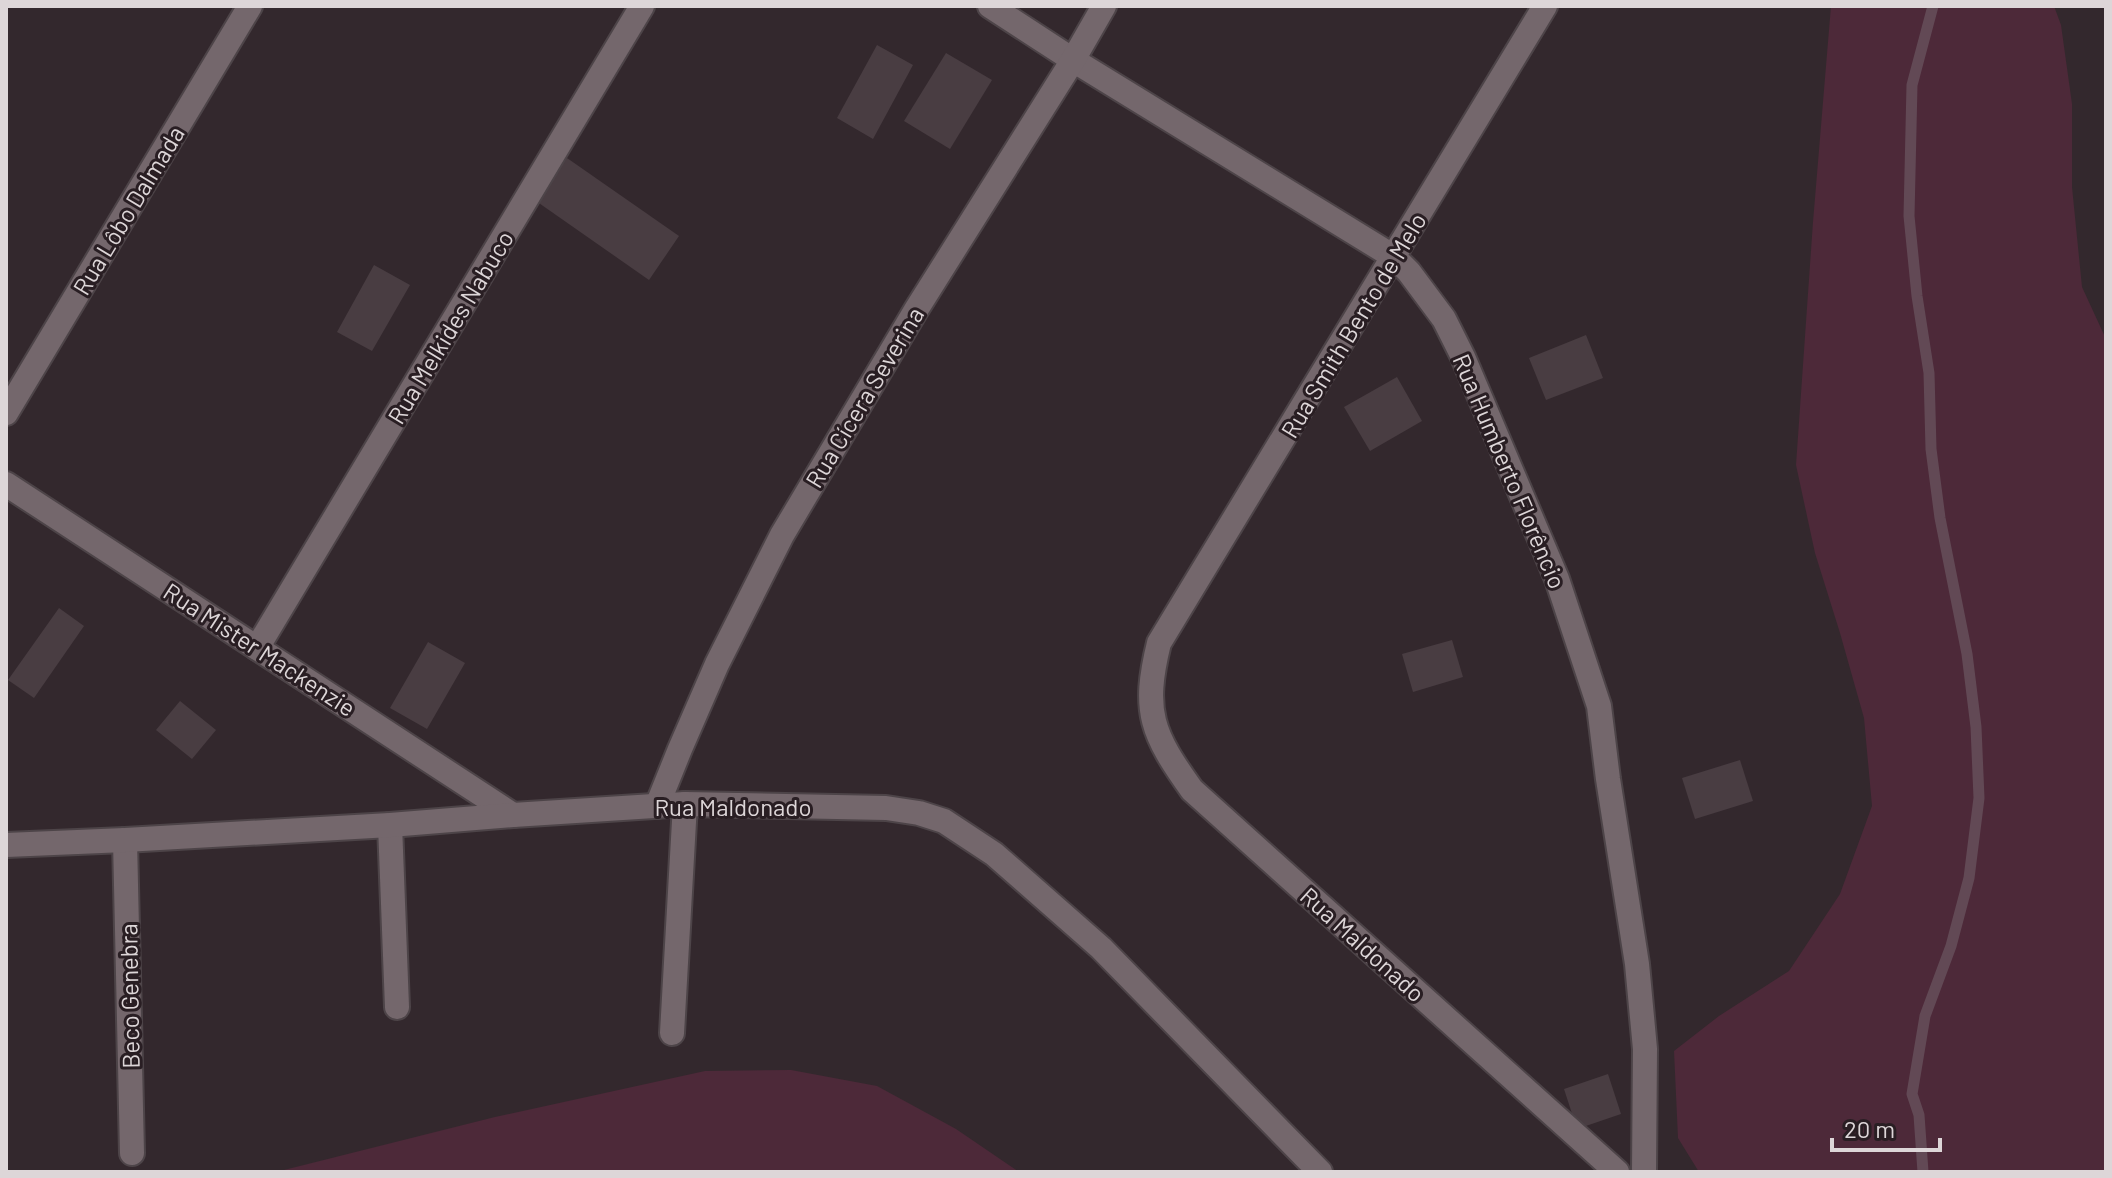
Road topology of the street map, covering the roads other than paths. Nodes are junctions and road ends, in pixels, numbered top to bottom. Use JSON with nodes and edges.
{"nodes":[{"id":1,"x":250,"y":6,"type":"edge"},
{"id":2,"x":642,"y":6,"type":"edge"},
{"id":3,"x":990,"y":6,"type":"edge"},
{"id":4,"x":1104,"y":6,"type":"edge"},
{"id":5,"x":1545,"y":6,"type":"edge"},
{"id":6,"x":1073,"y":60,"type":"junction"},
{"id":7,"x":1394,"y":257,"type":"junction"},
{"id":8,"x":6,"y":413,"type":"edge"},
{"id":9,"x":6,"y":484,"type":"edge"},
{"id":10,"x":1159,"y":643,"type":"joint"},
{"id":11,"x":257,"y":648,"type":"junction"},
{"id":12,"x":685,"y":804,"type":"junction"},
{"id":13,"x":657,"y":806,"type":"junction"},
{"id":14,"x":513,"y":815,"type":"junction"},
{"id":15,"x":390,"y":825,"type":"junction"},
{"id":16,"x":125,"y":840,"type":"junction"},
{"id":17,"x":6,"y":845,"type":"edge"},
{"id":18,"x":397,"y":1007,"type":"dead end"},
{"id":19,"x":672,"y":1033,"type":"dead end"},
{"id":20,"x":132,"y":1153,"type":"dead end"},
{"id":21,"x":1320,"y":1172,"type":"edge"},
{"id":22,"x":1617,"y":1172,"type":"edge"},
{"id":23,"x":1644,"y":1172,"type":"edge"}],
"edges":[{"from":1,"to":8,"type":"street","name":"Rua Lôbo Dalmada"},
{"from":2,"to":11,"type":"street","name":"Rua Melkides Nabuco"},
{"from":3,"to":6,"type":"street","name":"Rua Humberto Florêncio"},
{"from":4,"to":6,"type":"street","name":"Rua Cícera Severina"},
{"from":5,"to":7,"type":"street","name":"Rua Smith Bento de Melo"},
{"from":6,"to":7,"type":"street","name":"Rua Humberto Florêncio"},
{"from":6,"to":13,"type":"street","name":"Rua Cícera Severina"},
{"from":7,"to":10,"type":"street","name":"Rua Smith Bento de Melo"},
{"from":7,"to":23,"type":"street","name":"Rua Humberto Florêncio"},
{"from":9,"to":11,"type":"street","name":"Rua Mister Mackenzie"},
{"from":10,"to":22,"type":"street","name":"Rua Maldonado"},
{"from":11,"to":14,"type":"street","name":"Rua Mister Mackenzie"},
{"from":12,"to":13,"type":"street","name":"Rua Maldonado"},
{"from":12,"to":19,"type":"street"},
{"from":12,"to":21,"type":"street","name":"Rua Maldonado"},
{"from":13,"to":14,"type":"street","name":"Rua Maldonado"},
{"from":14,"to":15,"type":"street","name":"Rua Maldonado"},
{"from":15,"to":16,"type":"street","name":"Rua Maldonado"},
{"from":15,"to":18,"type":"street"},
{"from":16,"to":17,"type":"street","name":"Rua Maldonado"},
{"from":16,"to":20,"type":"street","name":"Beco Genebra"}]}
